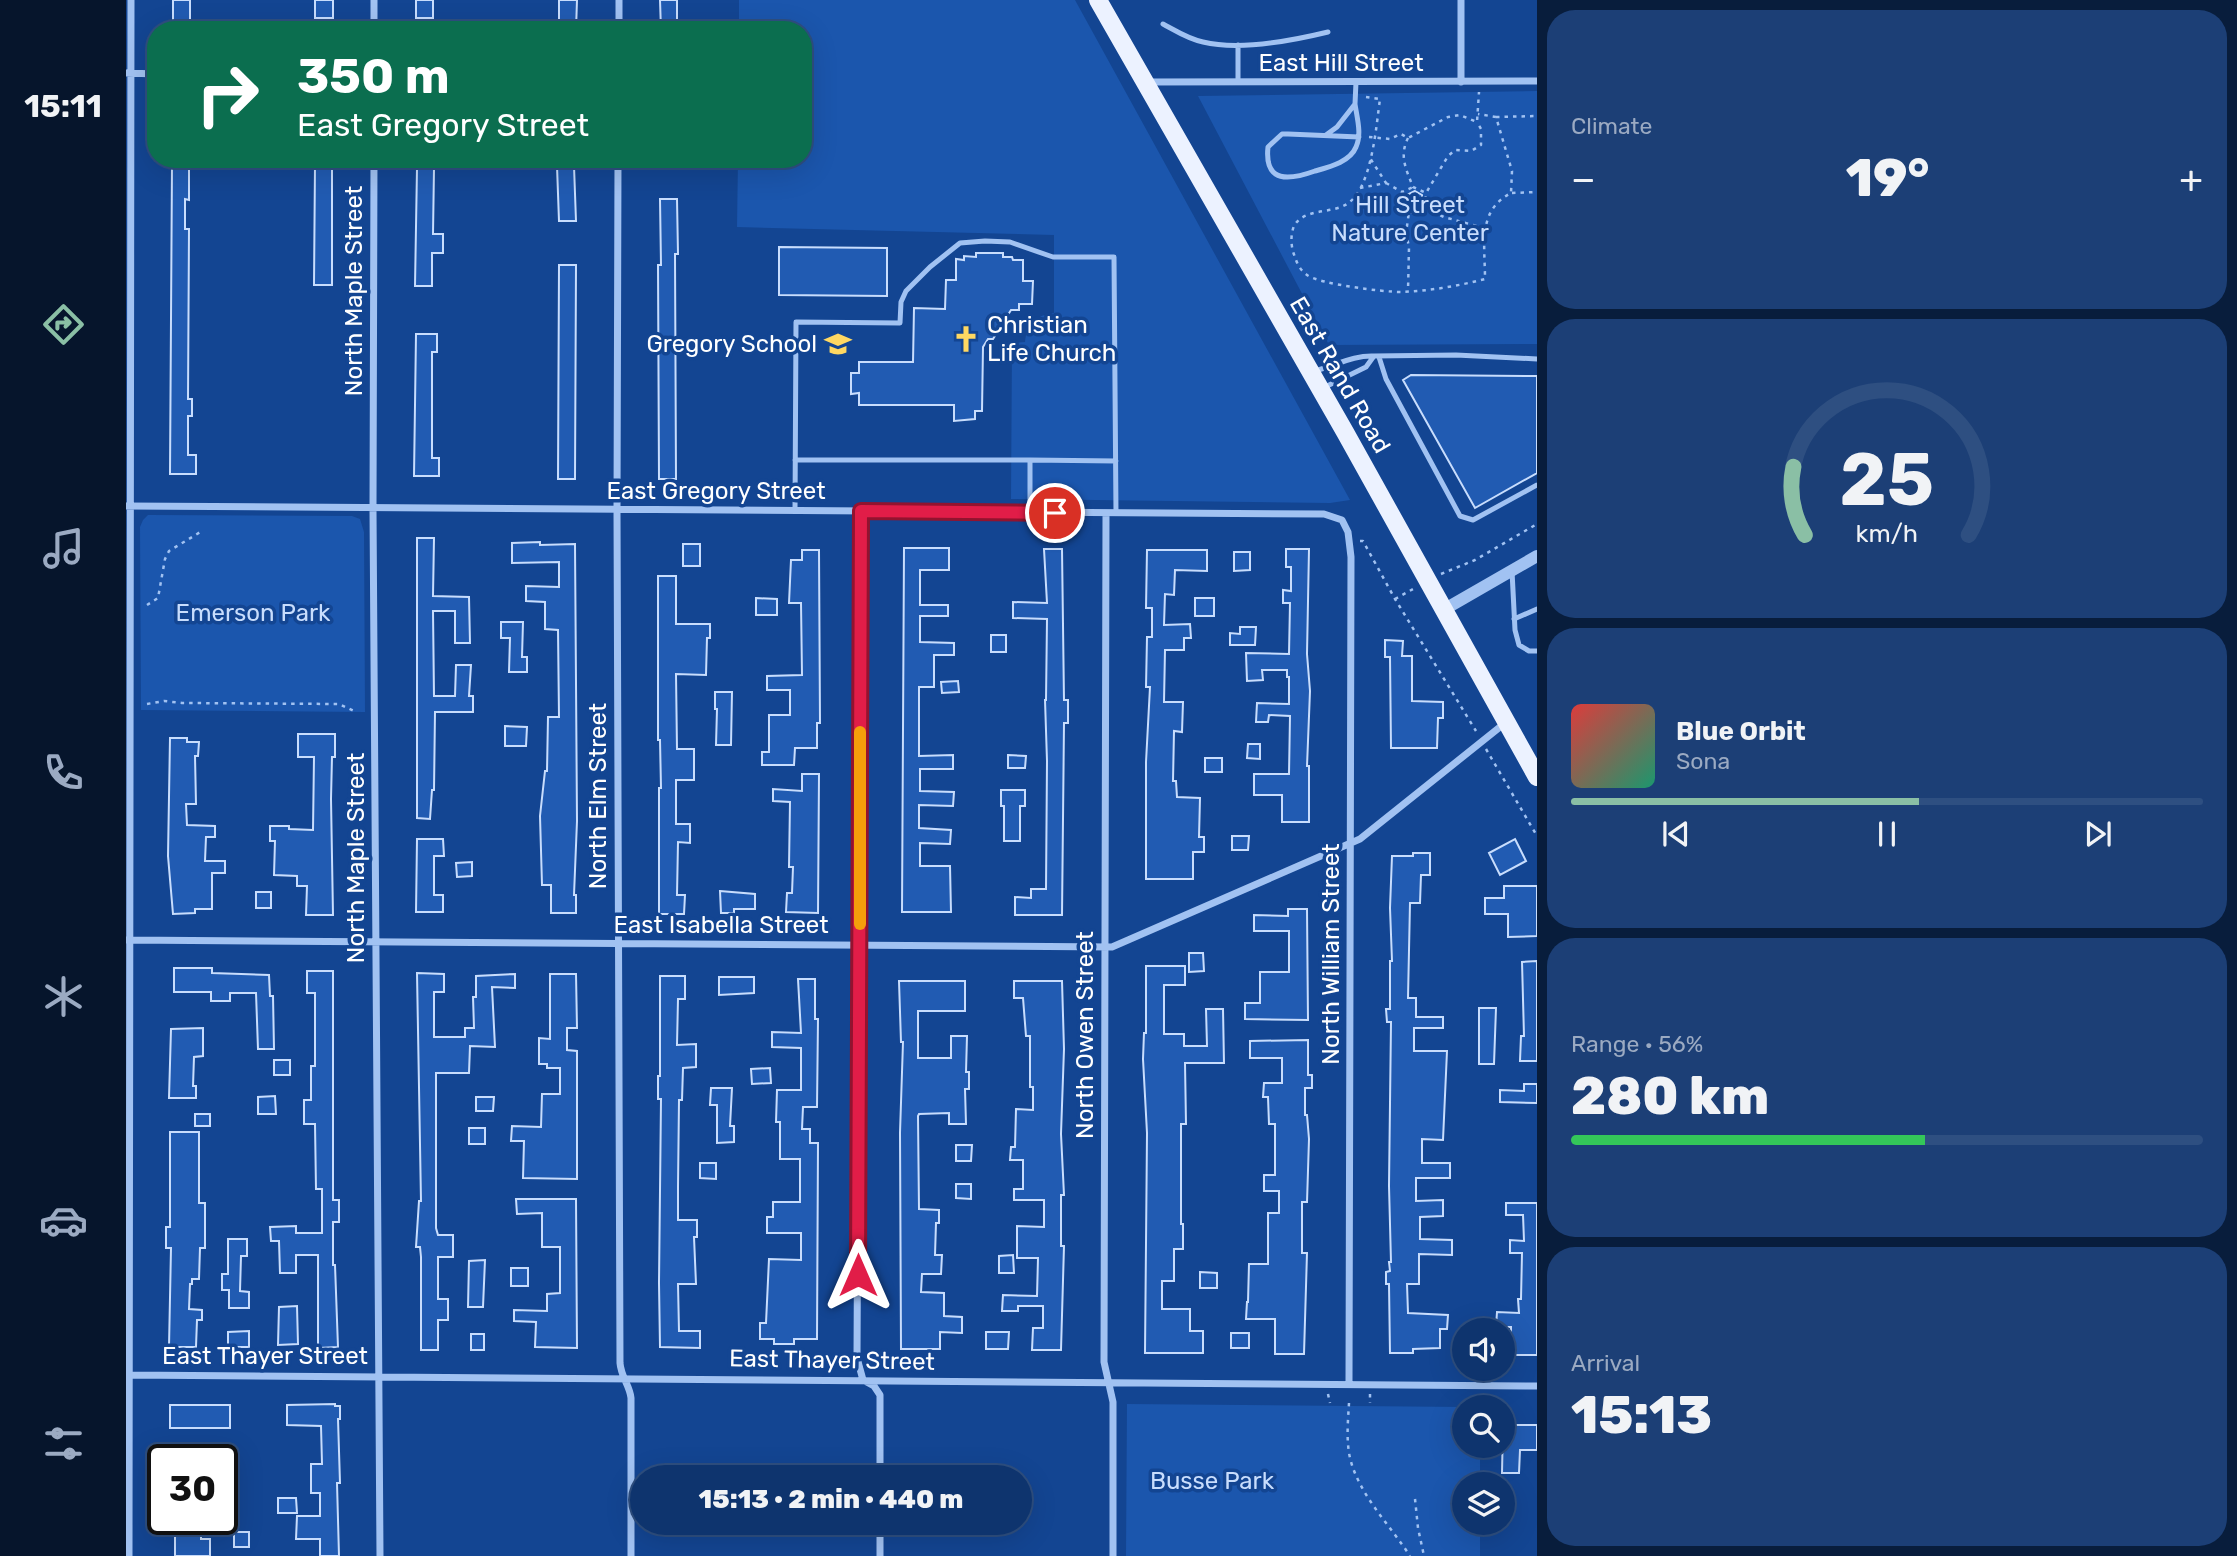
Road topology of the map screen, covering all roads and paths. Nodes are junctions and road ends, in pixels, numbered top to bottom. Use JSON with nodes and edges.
{"nodes":[{"id":1,"x":131,"y":0,"type":"edge"},
{"id":2,"x":374,"y":0,"type":"edge"},
{"id":3,"x":619,"y":0,"type":"edge"},
{"id":4,"x":1098,"y":0,"type":"edge"},
{"id":5,"x":1461,"y":0,"type":"edge"},
{"id":6,"x":374,"y":21,"type":"edge"},
{"id":7,"x":619,"y":21,"type":"edge"},
{"id":8,"x":1163,"y":24,"type":"dead end"},
{"id":9,"x":1328,"y":33,"type":"dead end"},
{"id":10,"x":1238,"y":45,"type":"junction"},
{"id":11,"x":128,"y":74,"type":"edge"},
{"id":12,"x":147,"y":74,"type":"edge"},
{"id":13,"x":1479,"y":81,"type":"junction"},
{"id":14,"x":1537,"y":81,"type":"edge"},
{"id":15,"x":1145,"y":82,"type":"junction"},
{"id":16,"x":1238,"y":82,"type":"junction"},
{"id":17,"x":1356,"y":82,"type":"junction"},
{"id":18,"x":1461,"y":82,"type":"junction"},
{"id":19,"x":1356,"y":96,"type":"junction"},
{"id":20,"x":1355,"y":104,"type":"junction"},
{"id":21,"x":1478,"y":114,"type":"junction"},
{"id":22,"x":1537,"y":116,"type":"edge"},
{"id":23,"x":1496,"y":117,"type":"junction"},
{"id":24,"x":1477,"y":122,"type":"junction"},
{"id":25,"x":1326,"y":135,"type":"junction"},
{"id":26,"x":1359,"y":137,"type":"junction"},
{"id":27,"x":1374,"y":137,"type":"junction"},
{"id":28,"x":1408,"y":138,"type":"junction"},
{"id":29,"x":1370,"y":158,"type":"junction"},
{"id":30,"x":374,"y":168,"type":"edge"},
{"id":31,"x":618,"y":168,"type":"edge"},
{"id":32,"x":1386,"y":183,"type":"junction"},
{"id":33,"x":1413,"y":187,"type":"junction"},
{"id":34,"x":1360,"y":188,"type":"junction"},
{"id":35,"x":1402,"y":192,"type":"junction"},
{"id":36,"x":1511,"y":192,"type":"junction"},
{"id":37,"x":1537,"y":192,"type":"edge"},
{"id":38,"x":1426,"y":193,"type":"junction"},
{"id":39,"x":1425,"y":208,"type":"junction"},
{"id":40,"x":1409,"y":212,"type":"junction"},
{"id":41,"x":1486,"y":229,"type":"junction"},
{"id":42,"x":1408,"y":291,"type":"junction"},
{"id":43,"x":127,"y":342,"type":"edge"},
{"id":44,"x":1376,"y":357,"type":"junction"},
{"id":45,"x":1537,"y":359,"type":"edge"},
{"id":46,"x":1310,"y":372,"type":"junction"},
{"id":47,"x":1320,"y":389,"type":"junction"},
{"id":48,"x":795,"y":460,"type":"junction"},
{"id":49,"x":1030,"y":460,"type":"junction"},
{"id":50,"x":1116,"y":461,"type":"junction"},
{"id":51,"x":1537,"y":485,"type":"edge"},
{"id":52,"x":127,"y":506,"type":"edge"},
{"id":53,"x":373,"y":509,"type":"junction"},
{"id":54,"x":617,"y":510,"type":"junction"},
{"id":55,"x":795,"y":511,"type":"junction"},
{"id":56,"x":861,"y":511,"type":"junction"},
{"id":57,"x":1030,"y":513,"type":"junction"},
{"id":58,"x":1106,"y":513,"type":"junction"},
{"id":59,"x":1116,"y":513,"type":"junction"},
{"id":60,"x":1537,"y":524,"type":"edge"},
{"id":61,"x":1345,"y":525,"type":"joint"},
{"id":62,"x":202,"y":531,"type":"dead end"},
{"id":63,"x":1350,"y":540,"type":"junction"},
{"id":64,"x":1537,"y":556,"type":"edge"},
{"id":65,"x":1451,"y":568,"type":"dead end"},
{"id":66,"x":1512,"y":571,"type":"junction"},
{"id":67,"x":147,"y":605,"type":"dead end"},
{"id":68,"x":1537,"y":609,"type":"edge"},
{"id":69,"x":1445,"y":610,"type":"junction"},
{"id":70,"x":1514,"y":619,"type":"junction"},
{"id":71,"x":1537,"y":652,"type":"edge"},
{"id":72,"x":323,"y":698,"type":"dead end"},
{"id":73,"x":147,"y":704,"type":"dead end"},
{"id":74,"x":328,"y":705,"type":"junction"},
{"id":75,"x":354,"y":711,"type":"dead end"},
{"id":76,"x":1505,"y":723,"type":"junction"},
{"id":77,"x":1476,"y":731,"type":"dead end"},
{"id":78,"x":1488,"y":753,"type":"dead end"},
{"id":79,"x":1536,"y":774,"type":"edge"},
{"id":80,"x":1537,"y":836,"type":"edge"},
{"id":81,"x":1351,"y":844,"type":"junction"},
{"id":82,"x":127,"y":940,"type":"edge"},
{"id":83,"x":376,"y":942,"type":"junction"},
{"id":84,"x":618,"y":944,"type":"junction"},
{"id":85,"x":860,"y":945,"type":"junction"},
{"id":86,"x":1104,"y":947,"type":"junction"},
{"id":87,"x":127,"y":1375,"type":"edge"},
{"id":88,"x":379,"y":1376,"type":"junction"},
{"id":89,"x":622,"y":1377,"type":"junction"},
{"id":90,"x":863,"y":1380,"type":"junction"},
{"id":91,"x":1108,"y":1382,"type":"junction"},
{"id":92,"x":1349,"y":1383,"type":"junction"},
{"id":93,"x":1537,"y":1386,"type":"edge"},
{"id":94,"x":1328,"y":1394,"type":"dead end"},
{"id":95,"x":1370,"y":1394,"type":"dead end"},
{"id":96,"x":1330,"y":1403,"type":"dead end"},
{"id":97,"x":1349,"y":1403,"type":"dead end"},
{"id":98,"x":1370,"y":1403,"type":"dead end"},
{"id":99,"x":880,"y":1465,"type":"edge"},
{"id":100,"x":1415,"y":1499,"type":"dead end"},
{"id":101,"x":880,"y":1535,"type":"edge"},
{"id":102,"x":129,"y":1556,"type":"edge"},
{"id":103,"x":380,"y":1556,"type":"edge"},
{"id":104,"x":631,"y":1556,"type":"edge"},
{"id":105,"x":880,"y":1556,"type":"edge"},
{"id":106,"x":1113,"y":1556,"type":"edge"},
{"id":107,"x":1410,"y":1556,"type":"edge"},
{"id":108,"x":1424,"y":1556,"type":"edge"}],
"edges":[{"from":1,"to":11,"type":"street"},
{"from":2,"to":6,"type":"street"},
{"from":3,"to":7,"type":"street"},
{"from":4,"to":15,"type":"main road","name":"East Rand Road"},
{"from":5,"to":18,"type":"street"},
{"from":8,"to":10,"type":"lane"},
{"from":9,"to":10,"type":"lane"},
{"from":10,"to":16,"type":"lane"},
{"from":11,"to":12,"type":"street"},
{"from":11,"to":43,"type":"street"},
{"from":13,"to":14,"type":"street","name":"East Hill Street"},
{"from":13,"to":18,"type":"street","name":"East Hill Street"},
{"from":13,"to":21,"type":"path"},
{"from":15,"to":16,"type":"street","name":"East Hill Street"},
{"from":15,"to":46,"type":"main road","name":"East Rand Road"},
{"from":16,"to":17,"type":"street","name":"East Hill Street"},
{"from":17,"to":18,"type":"street","name":"East Hill Street"},
{"from":17,"to":19,"type":"lane"},
{"from":19,"to":20,"type":"lane"},
{"from":19,"to":27,"type":"path"},
{"from":20,"to":25,"type":"lane"},
{"from":20,"to":26,"type":"lane"},
{"from":21,"to":23,"type":"path"},
{"from":21,"to":24,"type":"path"},
{"from":22,"to":23,"type":"path"},
{"from":23,"to":36,"type":"path"},
{"from":24,"to":28,"type":"path"},
{"from":24,"to":38,"type":"path"},
{"from":25,"to":26,"type":"lane"},
{"from":25,"to":26,"type":"lane"},
{"from":26,"to":27,"type":"path"},
{"from":27,"to":28,"type":"path"},
{"from":27,"to":29,"type":"path"},
{"from":28,"to":33,"type":"path"},
{"from":29,"to":32,"type":"path"},
{"from":29,"to":34,"type":"path"},
{"from":30,"to":53,"type":"street","name":"North Maple Street"},
{"from":31,"to":54,"type":"street","name":"North Elm Street"},
{"from":32,"to":34,"type":"path"},
{"from":32,"to":35,"type":"path"},
{"from":33,"to":35,"type":"path"},
{"from":33,"to":38,"type":"path"},
{"from":34,"to":42,"type":"path"},
{"from":35,"to":40,"type":"path"},
{"from":36,"to":37,"type":"path"},
{"from":36,"to":41,"type":"path"},
{"from":38,"to":39,"type":"path"},
{"from":39,"to":40,"type":"path"},
{"from":39,"to":41,"type":"path"},
{"from":40,"to":42,"type":"path"},
{"from":41,"to":42,"type":"path"},
{"from":43,"to":52,"type":"street"},
{"from":44,"to":45,"type":"lane"},
{"from":44,"to":46,"type":"lane"},
{"from":44,"to":47,"type":"lane"},
{"from":44,"to":51,"type":"lane"},
{"from":46,"to":47,"type":"main road","name":"East Rand Road"},
{"from":47,"to":69,"type":"main road","name":"East Rand Road"},
{"from":48,"to":49,"type":"lane"},
{"from":48,"to":50,"type":"lane"},
{"from":48,"to":55,"type":"lane"},
{"from":49,"to":50,"type":"lane"},
{"from":49,"to":57,"type":"lane"},
{"from":50,"to":59,"type":"lane"},
{"from":52,"to":53,"type":"street","name":"East Gregory Street"},
{"from":52,"to":82,"type":"street"},
{"from":53,"to":54,"type":"street","name":"East Gregory Street"},
{"from":53,"to":83,"type":"street","name":"North Maple Street"},
{"from":54,"to":55,"type":"street","name":"East Gregory Street"},
{"from":54,"to":84,"type":"street","name":"North Elm Street"},
{"from":55,"to":56,"type":"street","name":"East Gregory Street"},
{"from":56,"to":57,"type":"street","name":"East Gregory Street"},
{"from":56,"to":85,"type":"street"},
{"from":57,"to":58,"type":"street","name":"East Gregory Street"},
{"from":58,"to":59,"type":"street","name":"East Gregory Street"},
{"from":58,"to":86,"type":"street","name":"North Owen Street"},
{"from":59,"to":61,"type":"street","name":"East Gregory Street"},
{"from":60,"to":65,"type":"path"},
{"from":61,"to":63,"type":"street","name":"North William Street"},
{"from":62,"to":67,"type":"path"},
{"from":63,"to":77,"type":"path"},
{"from":63,"to":81,"type":"street","name":"North William Street"},
{"from":64,"to":66,"type":"street"},
{"from":66,"to":69,"type":"street"},
{"from":66,"to":70,"type":"lane"},
{"from":68,"to":70,"type":"lane"},
{"from":69,"to":76,"type":"main road","name":"East Rand Road"},
{"from":70,"to":71,"type":"lane"},
{"from":72,"to":74,"type":"path"},
{"from":73,"to":74,"type":"path"},
{"from":74,"to":75,"type":"path"},
{"from":76,"to":79,"type":"main road","name":"East Rand Road"},
{"from":76,"to":81,"type":"street","name":"East Isabella Street"},
{"from":78,"to":80,"type":"path"},
{"from":81,"to":86,"type":"street","name":"East Isabella Street"},
{"from":81,"to":92,"type":"street","name":"North William Street"},
{"from":82,"to":83,"type":"street","name":"East Isabella Street"},
{"from":82,"to":87,"type":"street"},
{"from":83,"to":84,"type":"street","name":"East Isabella Street"},
{"from":83,"to":88,"type":"street","name":"North Maple Street"},
{"from":84,"to":85,"type":"street","name":"East Isabella Street"},
{"from":84,"to":89,"type":"street","name":"North Elm Street"},
{"from":85,"to":86,"type":"street","name":"East Isabella Street"},
{"from":85,"to":90,"type":"street"},
{"from":86,"to":91,"type":"street","name":"North Owen Street"},
{"from":87,"to":88,"type":"street","name":"East Thayer Street"},
{"from":87,"to":102,"type":"street"},
{"from":88,"to":89,"type":"street","name":"East Thayer Street"},
{"from":88,"to":103,"type":"street","name":"North Maple Street"},
{"from":89,"to":90,"type":"street","name":"East Thayer Street"},
{"from":89,"to":104,"type":"street","name":"North Elm Street"},
{"from":90,"to":91,"type":"street","name":"East Thayer Street"},
{"from":90,"to":99,"type":"street"},
{"from":91,"to":92,"type":"street","name":"East Thayer Street"},
{"from":91,"to":106,"type":"street","name":"North Owen Street"},
{"from":92,"to":93,"type":"street","name":"East Thayer Street"},
{"from":94,"to":96,"type":"path"},
{"from":95,"to":98,"type":"path"},
{"from":97,"to":107,"type":"path"},
{"from":100,"to":108,"type":"path"},
{"from":101,"to":105,"type":"street"}]}
